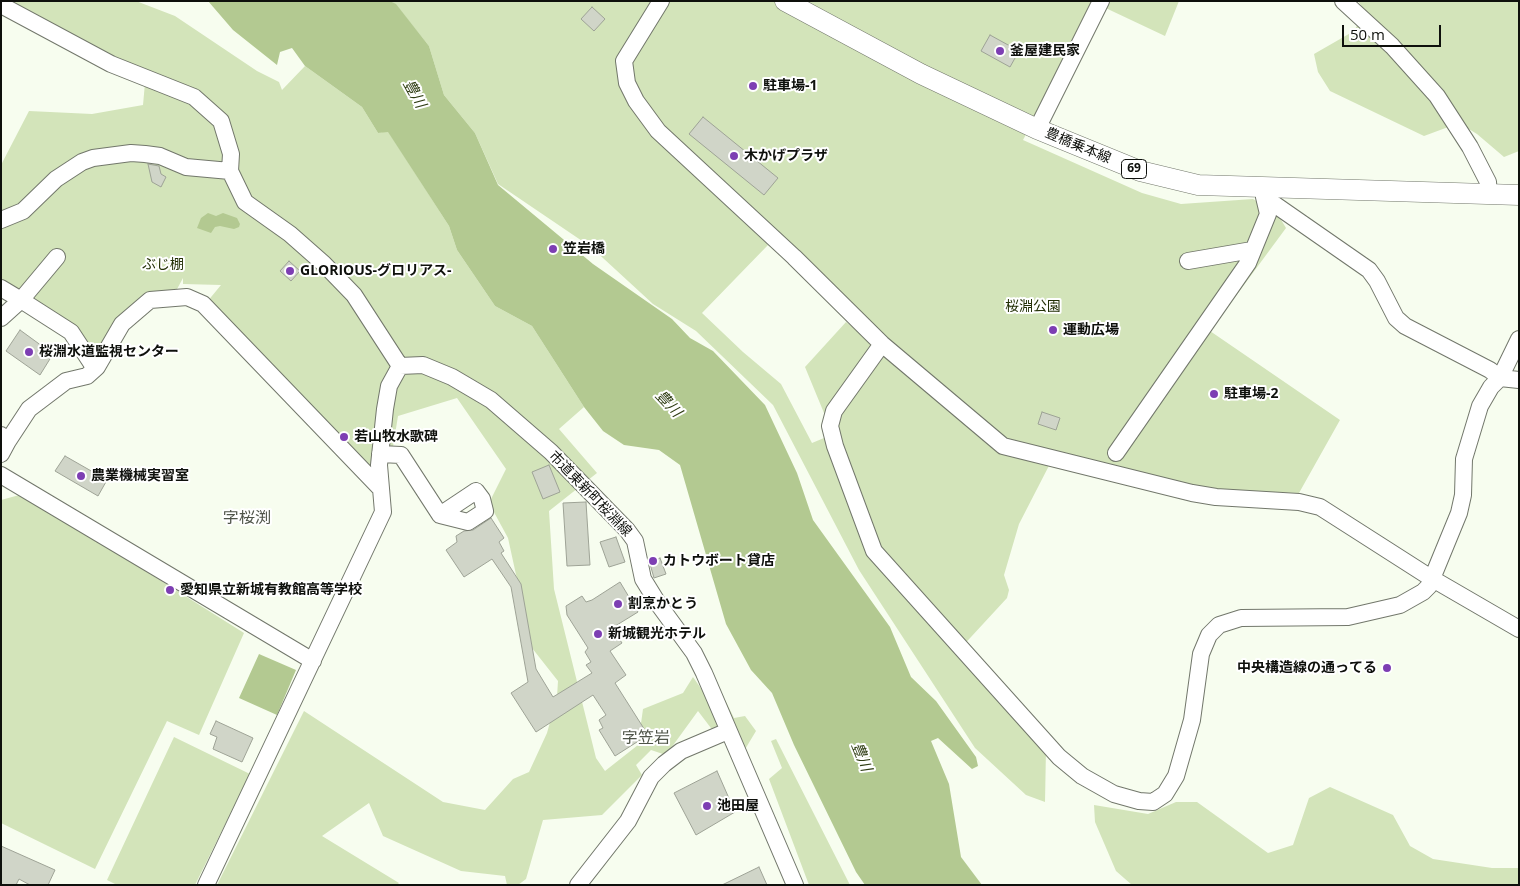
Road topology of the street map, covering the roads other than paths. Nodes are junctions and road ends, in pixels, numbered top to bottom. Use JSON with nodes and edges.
{"nodes":[{"id":1,"x":661,"y":1,"type":"edge"},
{"id":2,"x":785,"y":1,"type":"edge"},
{"id":3,"x":1101,"y":1,"type":"edge"},
{"id":4,"x":1343,"y":1,"type":"edge"},
{"id":5,"x":1,"y":5,"type":"edge"},
{"id":6,"x":1037,"y":129,"type":"junction"},
{"id":7,"x":230,"y":171,"type":"junction"},
{"id":8,"x":1263,"y":192,"type":"junction"},
{"id":9,"x":1489,"y":194,"type":"junction"},
{"id":10,"x":1519,"y":195,"type":"edge"},
{"id":11,"x":1,"y":220,"type":"edge"},
{"id":12,"x":1252,"y":250,"type":"junction"},
{"id":13,"x":56,"y":257,"type":"dead end"},
{"id":14,"x":1188,"y":260,"type":"dead end"},
{"id":15,"x":1,"y":288,"type":"edge"},
{"id":16,"x":21,"y":300,"type":"junction"},
{"id":17,"x":1,"y":318,"type":"edge"},
{"id":18,"x":1519,"y":338,"type":"edge"},
{"id":19,"x":882,"y":344,"type":"junction"},
{"id":20,"x":400,"y":366,"type":"junction"},
{"id":21,"x":97,"y":367,"type":"junction"},
{"id":22,"x":1500,"y":378,"type":"junction"},
{"id":23,"x":1519,"y":380,"type":"edge"},
{"id":24,"x":4,"y":444,"type":"edge"},
{"id":25,"x":1116,"y":453,"type":"dead end"},
{"id":26,"x":380,"y":454,"type":"junction"},
{"id":27,"x":1,"y":475,"type":"edge"},
{"id":28,"x":379,"y":487,"type":"junction"},
{"id":29,"x":440,"y":515,"type":"dead end"},
{"id":30,"x":1431,"y":578,"type":"junction"},
{"id":31,"x":1519,"y":629,"type":"edge"},
{"id":32,"x":312,"y":661,"type":"junction"},
{"id":33,"x":728,"y":731,"type":"junction"},
{"id":34,"x":206,"y":885,"type":"edge"},
{"id":35,"x":578,"y":885,"type":"edge"},
{"id":36,"x":795,"y":885,"type":"edge"}],
"edges":[{"from":1,"to":19,"type":"street"},
{"from":2,"to":6,"type":"main road","name":"豊橋乗本線","number":"69"},
{"from":3,"to":6,"type":"street"},
{"from":4,"to":9,"type":"street"},
{"from":5,"to":7,"type":"street"},
{"from":6,"to":8,"type":"main road","name":"豊橋乗本線","number":"69"},
{"from":7,"to":11,"type":"street"},
{"from":7,"to":20,"type":"street"},
{"from":8,"to":9,"type":"main road","name":"豊橋乗本線","number":"69"},
{"from":8,"to":12,"type":"street"},
{"from":8,"to":22,"type":"street"},
{"from":9,"to":10,"type":"main road","name":"豊橋乗本線","number":"69"},
{"from":12,"to":14,"type":"street"},
{"from":12,"to":25,"type":"street"},
{"from":13,"to":16,"type":"street"},
{"from":15,"to":16,"type":"street"},
{"from":16,"to":17,"type":"street"},
{"from":16,"to":21,"type":"street"},
{"from":18,"to":22,"type":"street"},
{"from":19,"to":30,"type":"street"},
{"from":19,"to":30,"type":"street"},
{"from":20,"to":26,"type":"street"},
{"from":20,"to":33,"type":"street","name":"市道東新町桜淵線"},
{"from":21,"to":24,"type":"street"},
{"from":21,"to":28,"type":"street"},
{"from":22,"to":23,"type":"street"},
{"from":22,"to":30,"type":"street"},
{"from":26,"to":28,"type":"street"},
{"from":26,"to":29,"type":"street"},
{"from":27,"to":32,"type":"street"},
{"from":28,"to":32,"type":"street"},
{"from":30,"to":31,"type":"street"},
{"from":32,"to":34,"type":"street"},
{"from":33,"to":35,"type":"street"},
{"from":33,"to":36,"type":"street","name":"市道東新町桜淵線"}]}
